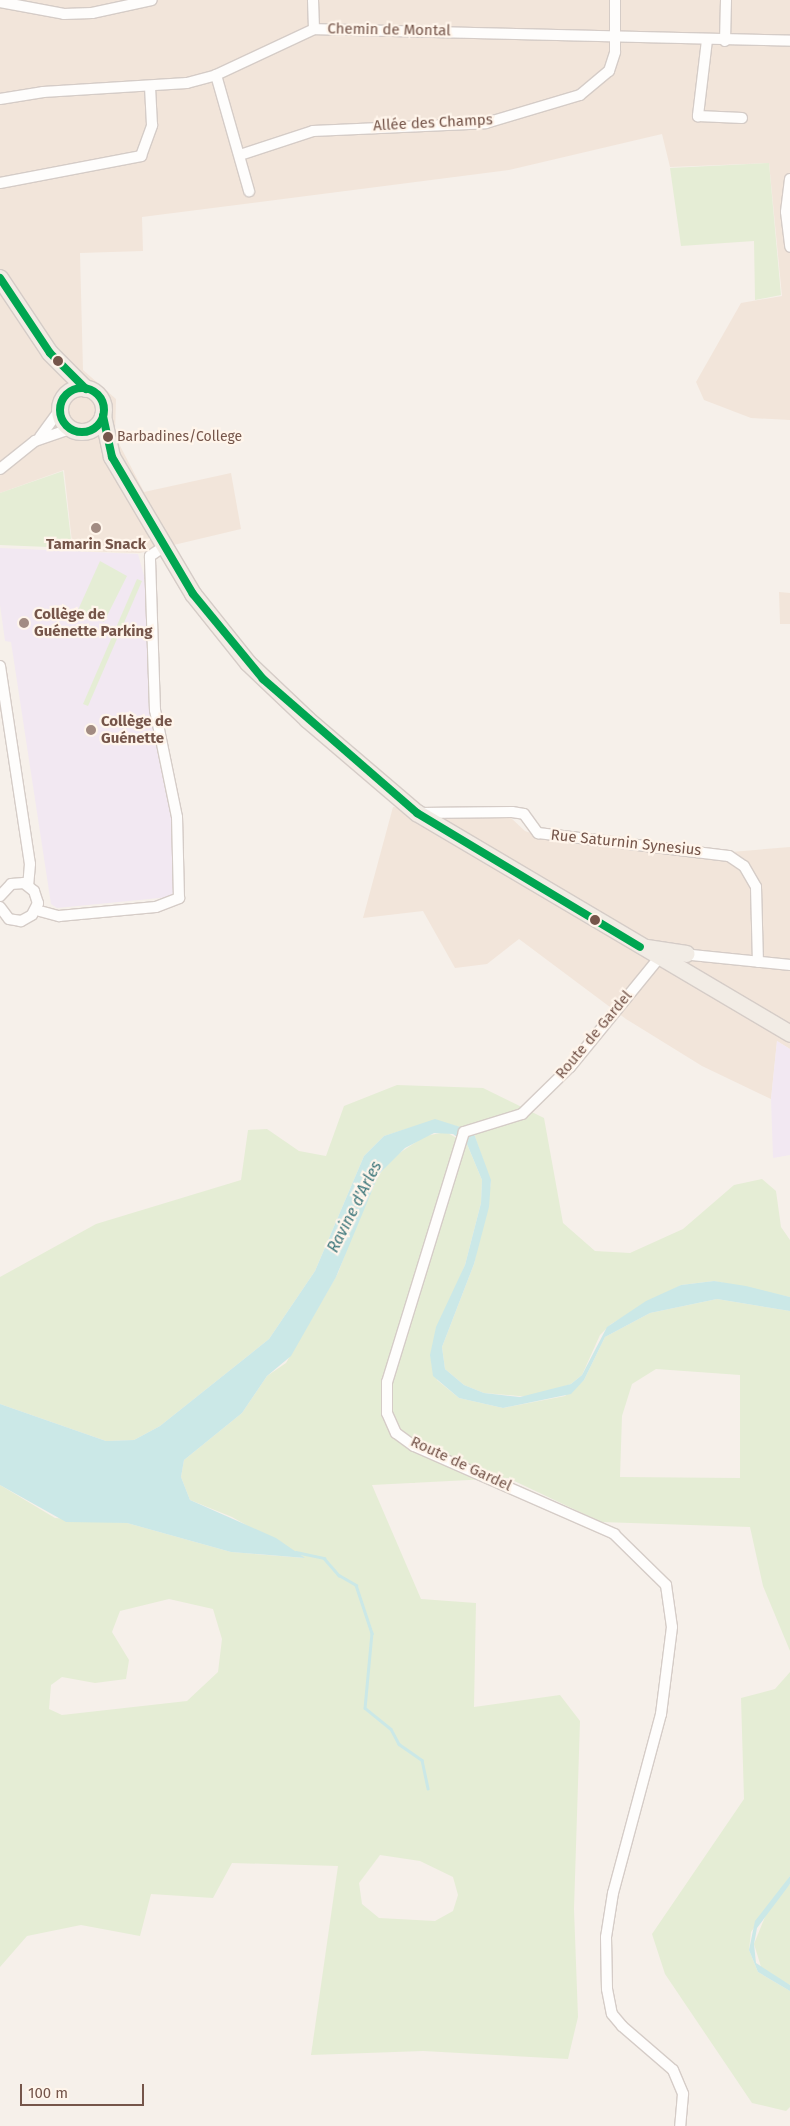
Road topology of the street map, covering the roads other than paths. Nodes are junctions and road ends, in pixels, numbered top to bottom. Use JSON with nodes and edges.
{"nodes":[{"id":1,"x":152,"y":0,"type":"edge"},
{"id":2,"x":313,"y":0,"type":"edge"},
{"id":3,"x":616,"y":0,"type":"edge"},
{"id":4,"x":726,"y":0,"type":"edge"},
{"id":5,"x":0,"y":2,"type":"edge"},
{"id":6,"x":314,"y":28,"type":"junction"},
{"id":7,"x":616,"y":34,"type":"junction"},
{"id":8,"x":707,"y":40,"type":"junction"},
{"id":9,"x":725,"y":41,"type":"junction"},
{"id":10,"x":790,"y":41,"type":"edge"},
{"id":11,"x":216,"y":75,"type":"junction"},
{"id":12,"x":150,"y":89,"type":"junction"},
{"id":13,"x":0,"y":99,"type":"edge"},
{"id":14,"x":742,"y":118,"type":"dead end"},
{"id":15,"x":240,"y":155,"type":"junction"},
{"id":16,"x":790,"y":179,"type":"edge"},
{"id":17,"x":0,"y":184,"type":"edge"},
{"id":18,"x":249,"y":191,"type":"dead end"},
{"id":19,"x":788,"y":229,"type":"edge"},
{"id":20,"x":790,"y":247,"type":"edge"},
{"id":21,"x":0,"y":278,"type":"edge"},
{"id":22,"x":50,"y":353,"type":"junction"},
{"id":23,"x":86,"y":388,"type":"junction"},
{"id":24,"x":62,"y":404,"type":"junction"},
{"id":25,"x":103,"y":416,"type":"junction"},
{"id":26,"x":76,"y":430,"type":"junction"},
{"id":27,"x":35,"y":441,"type":"junction"},
{"id":28,"x":112,"y":457,"type":"junction"},
{"id":29,"x":0,"y":469,"type":"edge"},
{"id":30,"x":165,"y":546,"type":"junction"},
{"id":31,"x":0,"y":666,"type":"edge"},
{"id":32,"x":417,"y":813,"type":"junction"},
{"id":33,"x":28,"y":885,"type":"junction"},
{"id":34,"x":0,"y":896,"type":"edge"},
{"id":35,"x":36,"y":910,"type":"junction"},
{"id":36,"x":1,"y":913,"type":"edge"},
{"id":37,"x":640,"y":947,"type":"junction"},
{"id":38,"x":693,"y":956,"type":"junction"},
{"id":39,"x":665,"y":962,"type":"junction"},
{"id":40,"x":758,"y":962,"type":"junction"},
{"id":41,"x":790,"y":965,"type":"edge"},
{"id":42,"x":694,"y":978,"type":"junction"},
{"id":43,"x":790,"y":1034,"type":"edge"},
{"id":44,"x":680,"y":2126,"type":"edge"}],
"edges":[{"from":1,"to":5,"type":"street"},
{"from":2,"to":6,"type":"street"},
{"from":3,"to":7,"type":"street","name":"Allée des Champs"},
{"from":4,"to":9,"type":"street"},
{"from":6,"to":7,"type":"street","name":"Chemin de Montal"},
{"from":6,"to":11,"type":"street","name":"Chemin de Montal"},
{"from":7,"to":8,"type":"street","name":"Chemin de Montal"},
{"from":7,"to":15,"type":"street","name":"Allée des Champs"},
{"from":8,"to":9,"type":"street","name":"Chemin de Montal"},
{"from":8,"to":14,"type":"street"},
{"from":9,"to":10,"type":"street","name":"Chemin de Montal"},
{"from":11,"to":12,"type":"street","name":"Chemin de Montal"},
{"from":11,"to":15,"type":"street"},
{"from":12,"to":13,"type":"street","name":"Chemin de Montal"},
{"from":12,"to":17,"type":"street"},
{"from":15,"to":18,"type":"street"},
{"from":16,"to":19,"type":"street"},
{"from":19,"to":20,"type":"street"},
{"from":21,"to":22,"type":"main road"},
{"from":22,"to":23,"type":"main road"},
{"from":22,"to":24,"type":"main road"},
{"from":23,"to":24,"type":"main road"},
{"from":23,"to":25,"type":"main road"},
{"from":24,"to":26,"type":"main road"},
{"from":24,"to":27,"type":"street"},
{"from":25,"to":26,"type":"main road"},
{"from":25,"to":28,"type":"main road"},
{"from":26,"to":27,"type":"street"},
{"from":26,"to":28,"type":"main road"},
{"from":27,"to":29,"type":"street"},
{"from":28,"to":30,"type":"main road"},
{"from":30,"to":32,"type":"main road"},
{"from":30,"to":35,"type":"street"},
{"from":31,"to":33,"type":"street"},
{"from":32,"to":37,"type":"main road"},
{"from":32,"to":40,"type":"street","name":"Rue Saturnin Synesius"},
{"from":33,"to":34,"type":"street"},
{"from":33,"to":35,"type":"street"},
{"from":35,"to":36,"type":"street"},
{"from":37,"to":38,"type":"main road"},
{"from":37,"to":39,"type":"main road"},
{"from":38,"to":39,"type":"street"},
{"from":38,"to":40,"type":"street"},
{"from":38,"to":42,"type":"main road"},
{"from":39,"to":42,"type":"main road"},
{"from":39,"to":44,"type":"street","name":"Route de Gardel"},
{"from":40,"to":41,"type":"street"},
{"from":42,"to":43,"type":"main road"}]}
